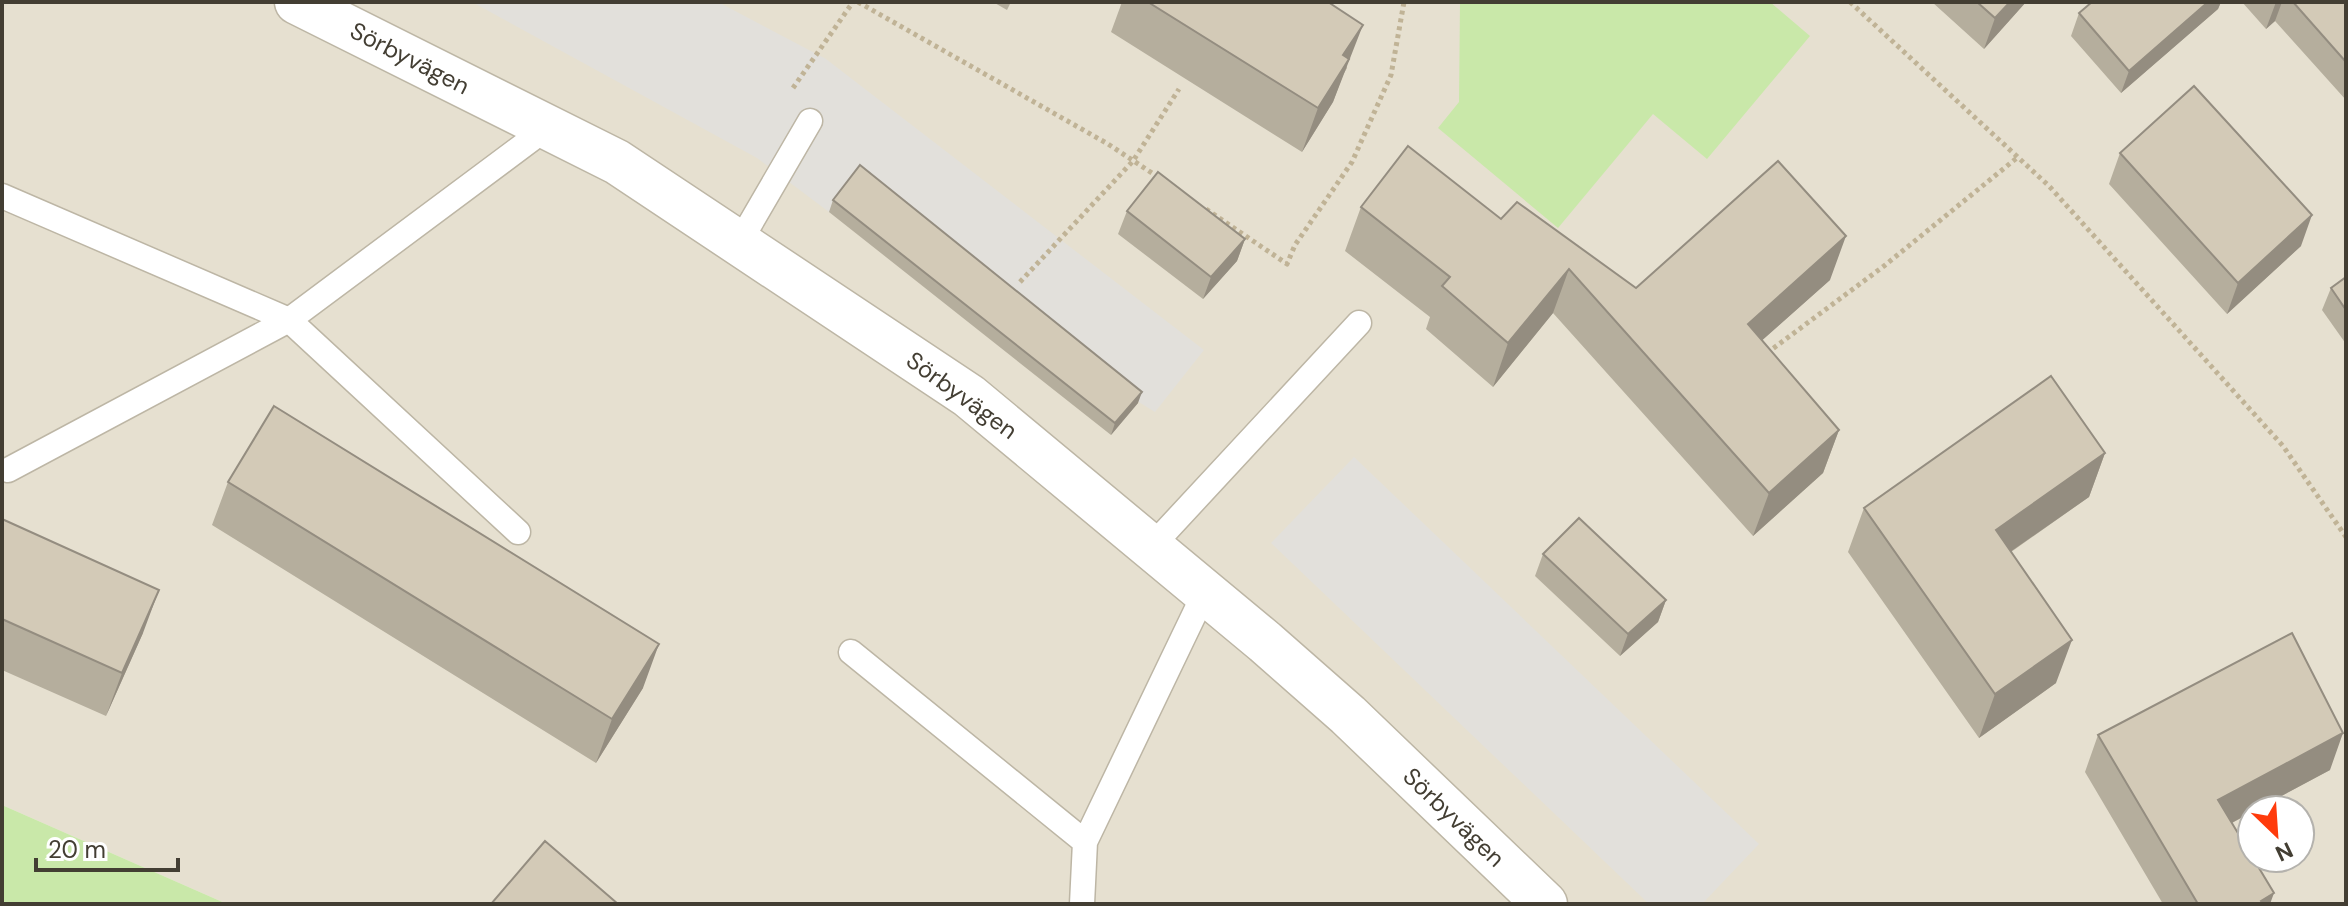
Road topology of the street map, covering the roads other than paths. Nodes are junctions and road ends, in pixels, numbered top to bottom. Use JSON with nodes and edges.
{"nodes":[{"id":1,"x":297,"y":2,"type":"edge"},
{"id":2,"x":810,"y":121,"type":"dead end"},
{"id":3,"x":548,"y":127,"type":"junction"},
{"id":4,"x":2,"y":196,"type":"edge"},
{"id":5,"x":739,"y":243,"type":"junction"},
{"id":6,"x":289,"y":320,"type":"junction"},
{"id":7,"x":1359,"y":323,"type":"dead end"},
{"id":8,"x":8,"y":470,"type":"dead end"},
{"id":9,"x":518,"y":532,"type":"dead end"},
{"id":10,"x":1152,"y":546,"type":"junction"},
{"id":11,"x":1205,"y":592,"type":"junction"},
{"id":12,"x":851,"y":652,"type":"dead end"},
{"id":13,"x":1085,"y":842,"type":"junction"},
{"id":14,"x":1082,"y":904,"type":"edge"},
{"id":15,"x":1545,"y":904,"type":"edge"}],
"edges":[{"from":1,"to":3,"type":"street","name":"Sörbyvägen"},
{"from":2,"to":5,"type":"lane"},
{"from":3,"to":5,"type":"street","name":"Sörbyvägen"},
{"from":3,"to":6,"type":"lane"},
{"from":4,"to":6,"type":"lane"},
{"from":5,"to":10,"type":"street","name":"Sörbyvägen"},
{"from":6,"to":8,"type":"lane"},
{"from":6,"to":9,"type":"lane"},
{"from":7,"to":10,"type":"lane"},
{"from":10,"to":11,"type":"street","name":"Sörbyvägen"},
{"from":11,"to":13,"type":"lane"},
{"from":11,"to":15,"type":"street","name":"Sörbyvägen"},
{"from":12,"to":13,"type":"lane"},
{"from":13,"to":14,"type":"lane"}]}
